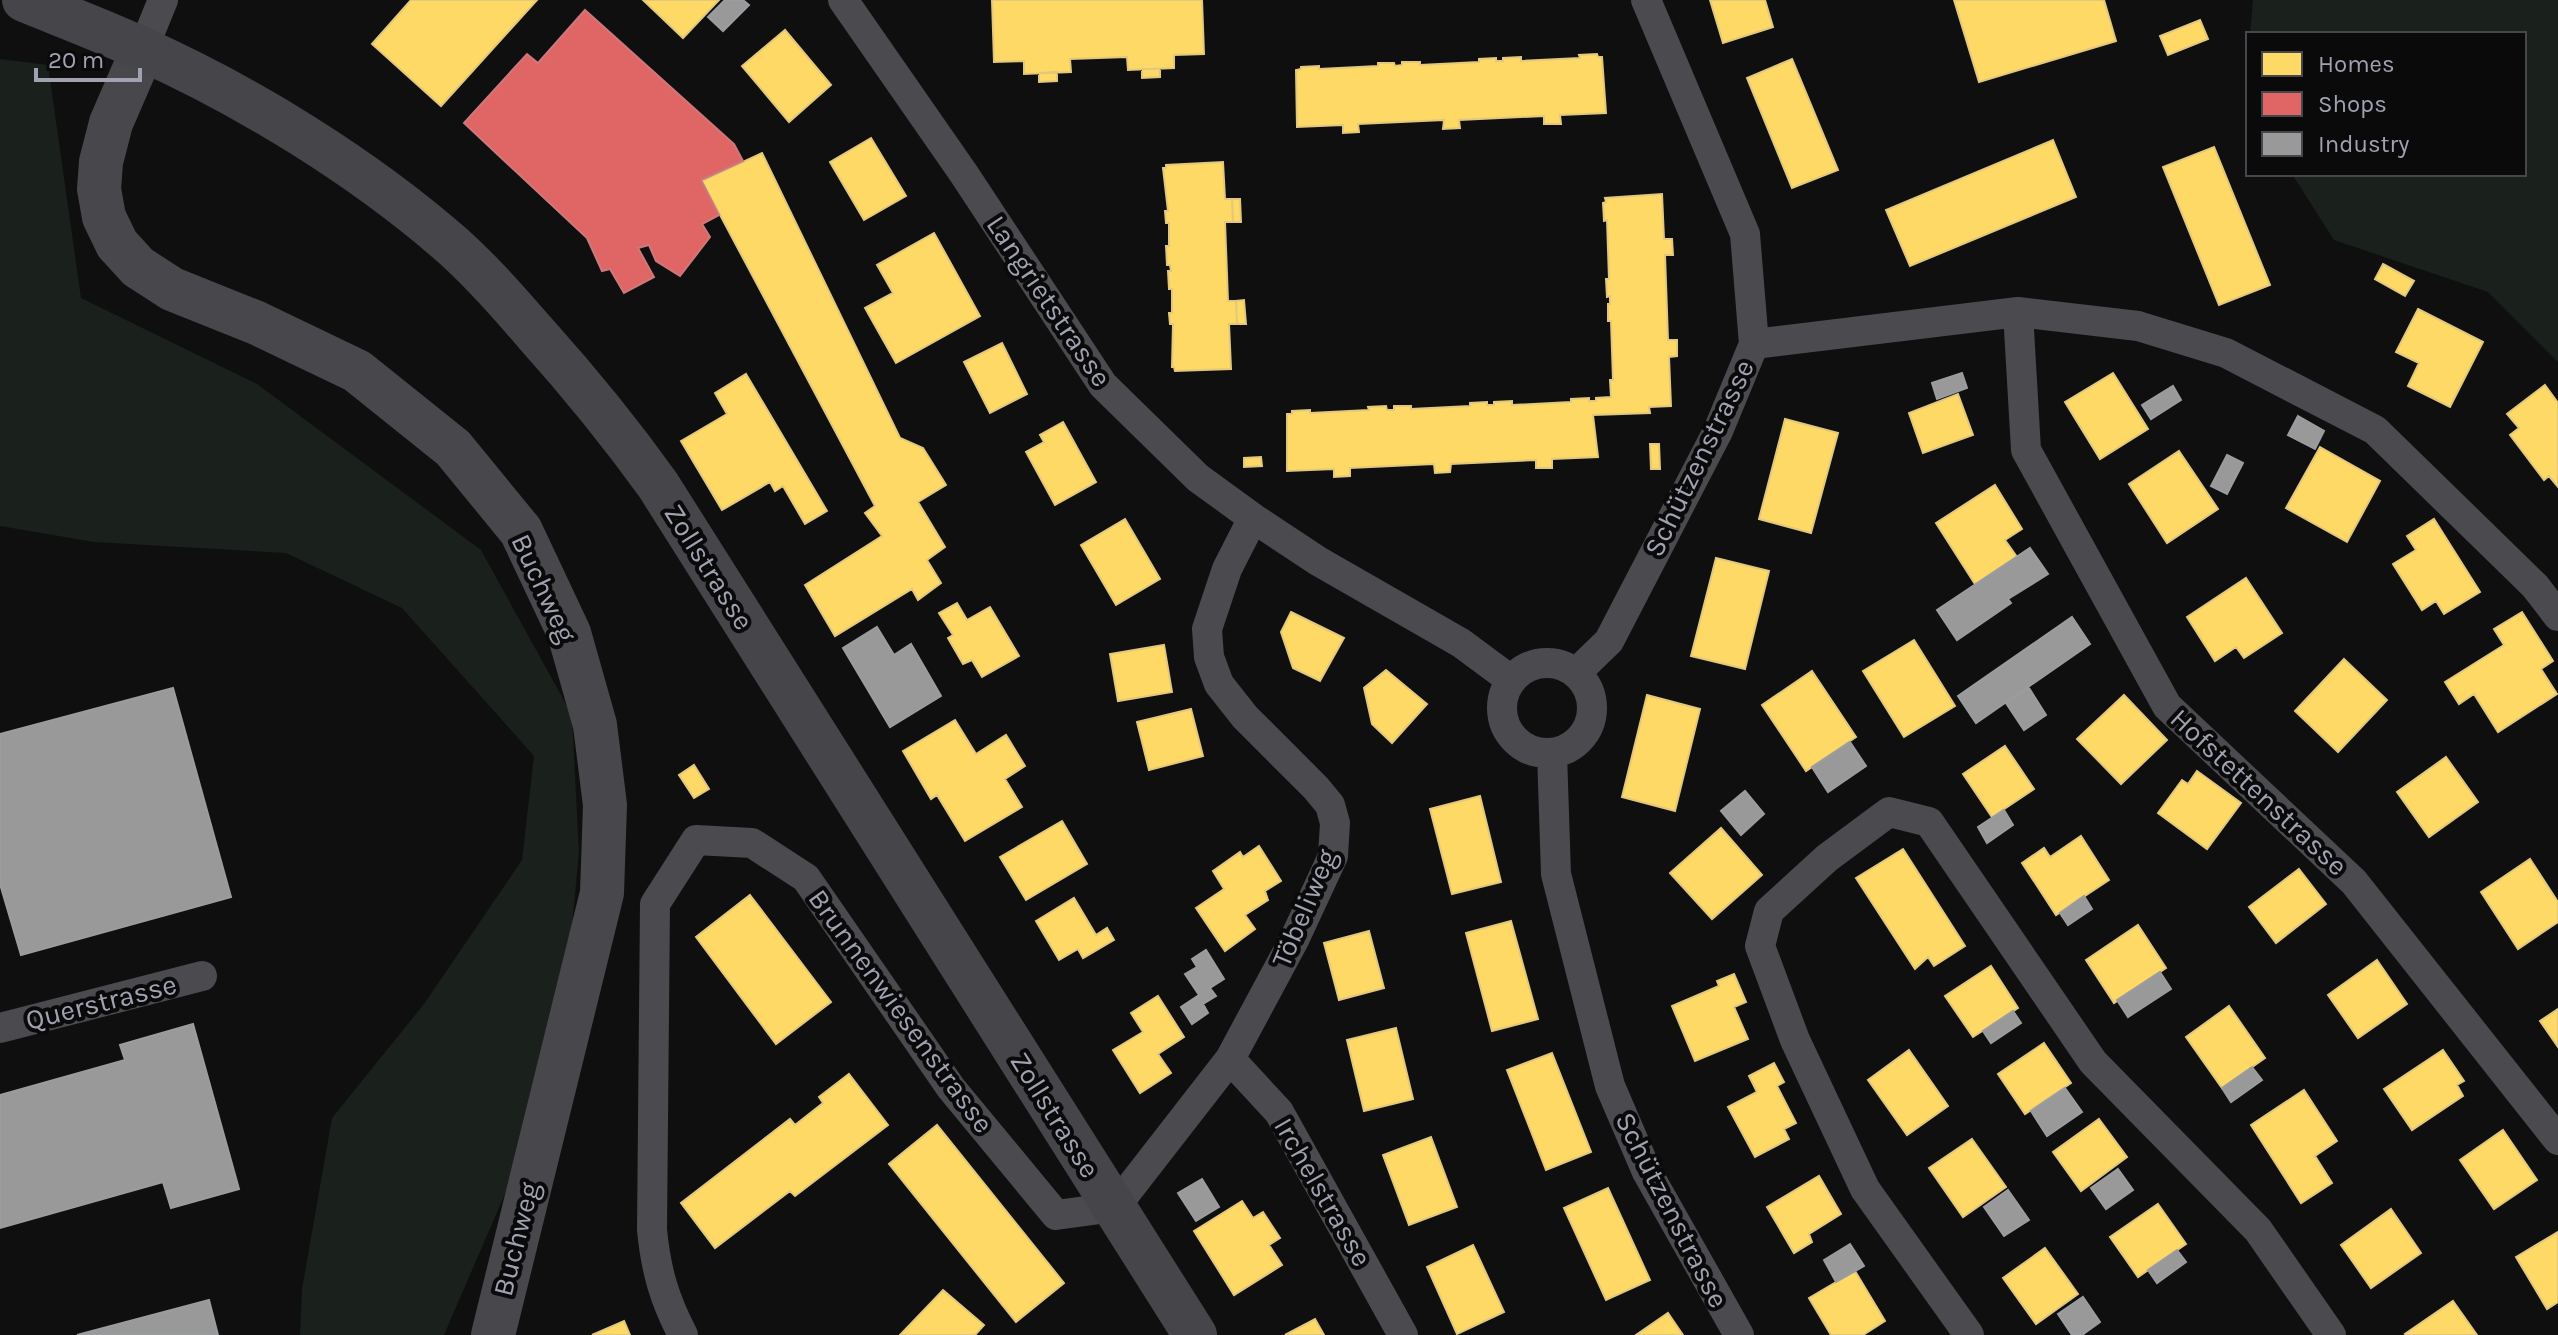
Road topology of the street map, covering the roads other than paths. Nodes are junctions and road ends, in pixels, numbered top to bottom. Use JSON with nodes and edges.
{"nodes":[{"id":1,"x":24,"y":0,"type":"edge"},
{"id":2,"x":163,"y":0,"type":"edge"},
{"id":3,"x":843,"y":0,"type":"edge"},
{"id":4,"x":1646,"y":0,"type":"edge"},
{"id":5,"x":143,"y":49,"type":"junction"},
{"id":6,"x":2018,"y":312,"type":"junction"},
{"id":7,"x":1754,"y":344,"type":"junction"},
{"id":8,"x":1253,"y":518,"type":"junction"},
{"id":9,"x":2558,"y":616,"type":"edge"},
{"id":10,"x":1576,"y":673,"type":"junction"},
{"id":11,"x":1511,"y":680,"type":"junction"},
{"id":12,"x":1552,"y":753,"type":"junction"},
{"id":13,"x":202,"y":976,"type":"dead end"},
{"id":14,"x":0,"y":1028,"type":"edge"},
{"id":15,"x":1230,"y":1059,"type":"junction"},
{"id":16,"x":2558,"y":1140,"type":"edge"},
{"id":17,"x":1115,"y":1207,"type":"junction"},
{"id":18,"x":493,"y":1335,"type":"edge"},
{"id":19,"x":683,"y":1335,"type":"edge"},
{"id":20,"x":1195,"y":1335,"type":"edge"},
{"id":21,"x":1403,"y":1335,"type":"edge"},
{"id":22,"x":1739,"y":1335,"type":"edge"},
{"id":23,"x":1969,"y":1335,"type":"edge"},
{"id":24,"x":2331,"y":1335,"type":"edge"}],
"edges":[{"from":1,"to":5,"type":"main road","name":"Zollstrasse"},
{"from":2,"to":5,"type":"street"},
{"from":3,"to":8,"type":"street","name":"Langrietstrasse"},
{"from":4,"to":7,"type":"street","name":"Schützenstrasse"},
{"from":5,"to":17,"type":"main road","name":"Zollstrasse"},
{"from":5,"to":18,"type":"street","name":"Buchweg"},
{"from":6,"to":7,"type":"street"},
{"from":6,"to":9,"type":"street"},
{"from":6,"to":16,"type":"street","name":"Hofstettenstrasse"},
{"from":7,"to":10,"type":"street","name":"Schützenstrasse"},
{"from":8,"to":11,"type":"street","name":"Langrietstrasse"},
{"from":8,"to":15,"type":"street","name":"Töbeliweg"},
{"from":10,"to":11,"type":"street"},
{"from":10,"to":12,"type":"street"},
{"from":11,"to":12,"type":"street"},
{"from":12,"to":22,"type":"street","name":"Schützenstrasse"},
{"from":13,"to":14,"type":"street","name":"Querstrasse"},
{"from":15,"to":17,"type":"street","name":"Töbeliweg"},
{"from":15,"to":21,"type":"street","name":"Irchelstrasse"},
{"from":17,"to":19,"type":"street","name":"Brunnenwiesenstrasse"},
{"from":17,"to":20,"type":"main road","name":"Zollstrasse"},
{"from":23,"to":24,"type":"street"}]}
